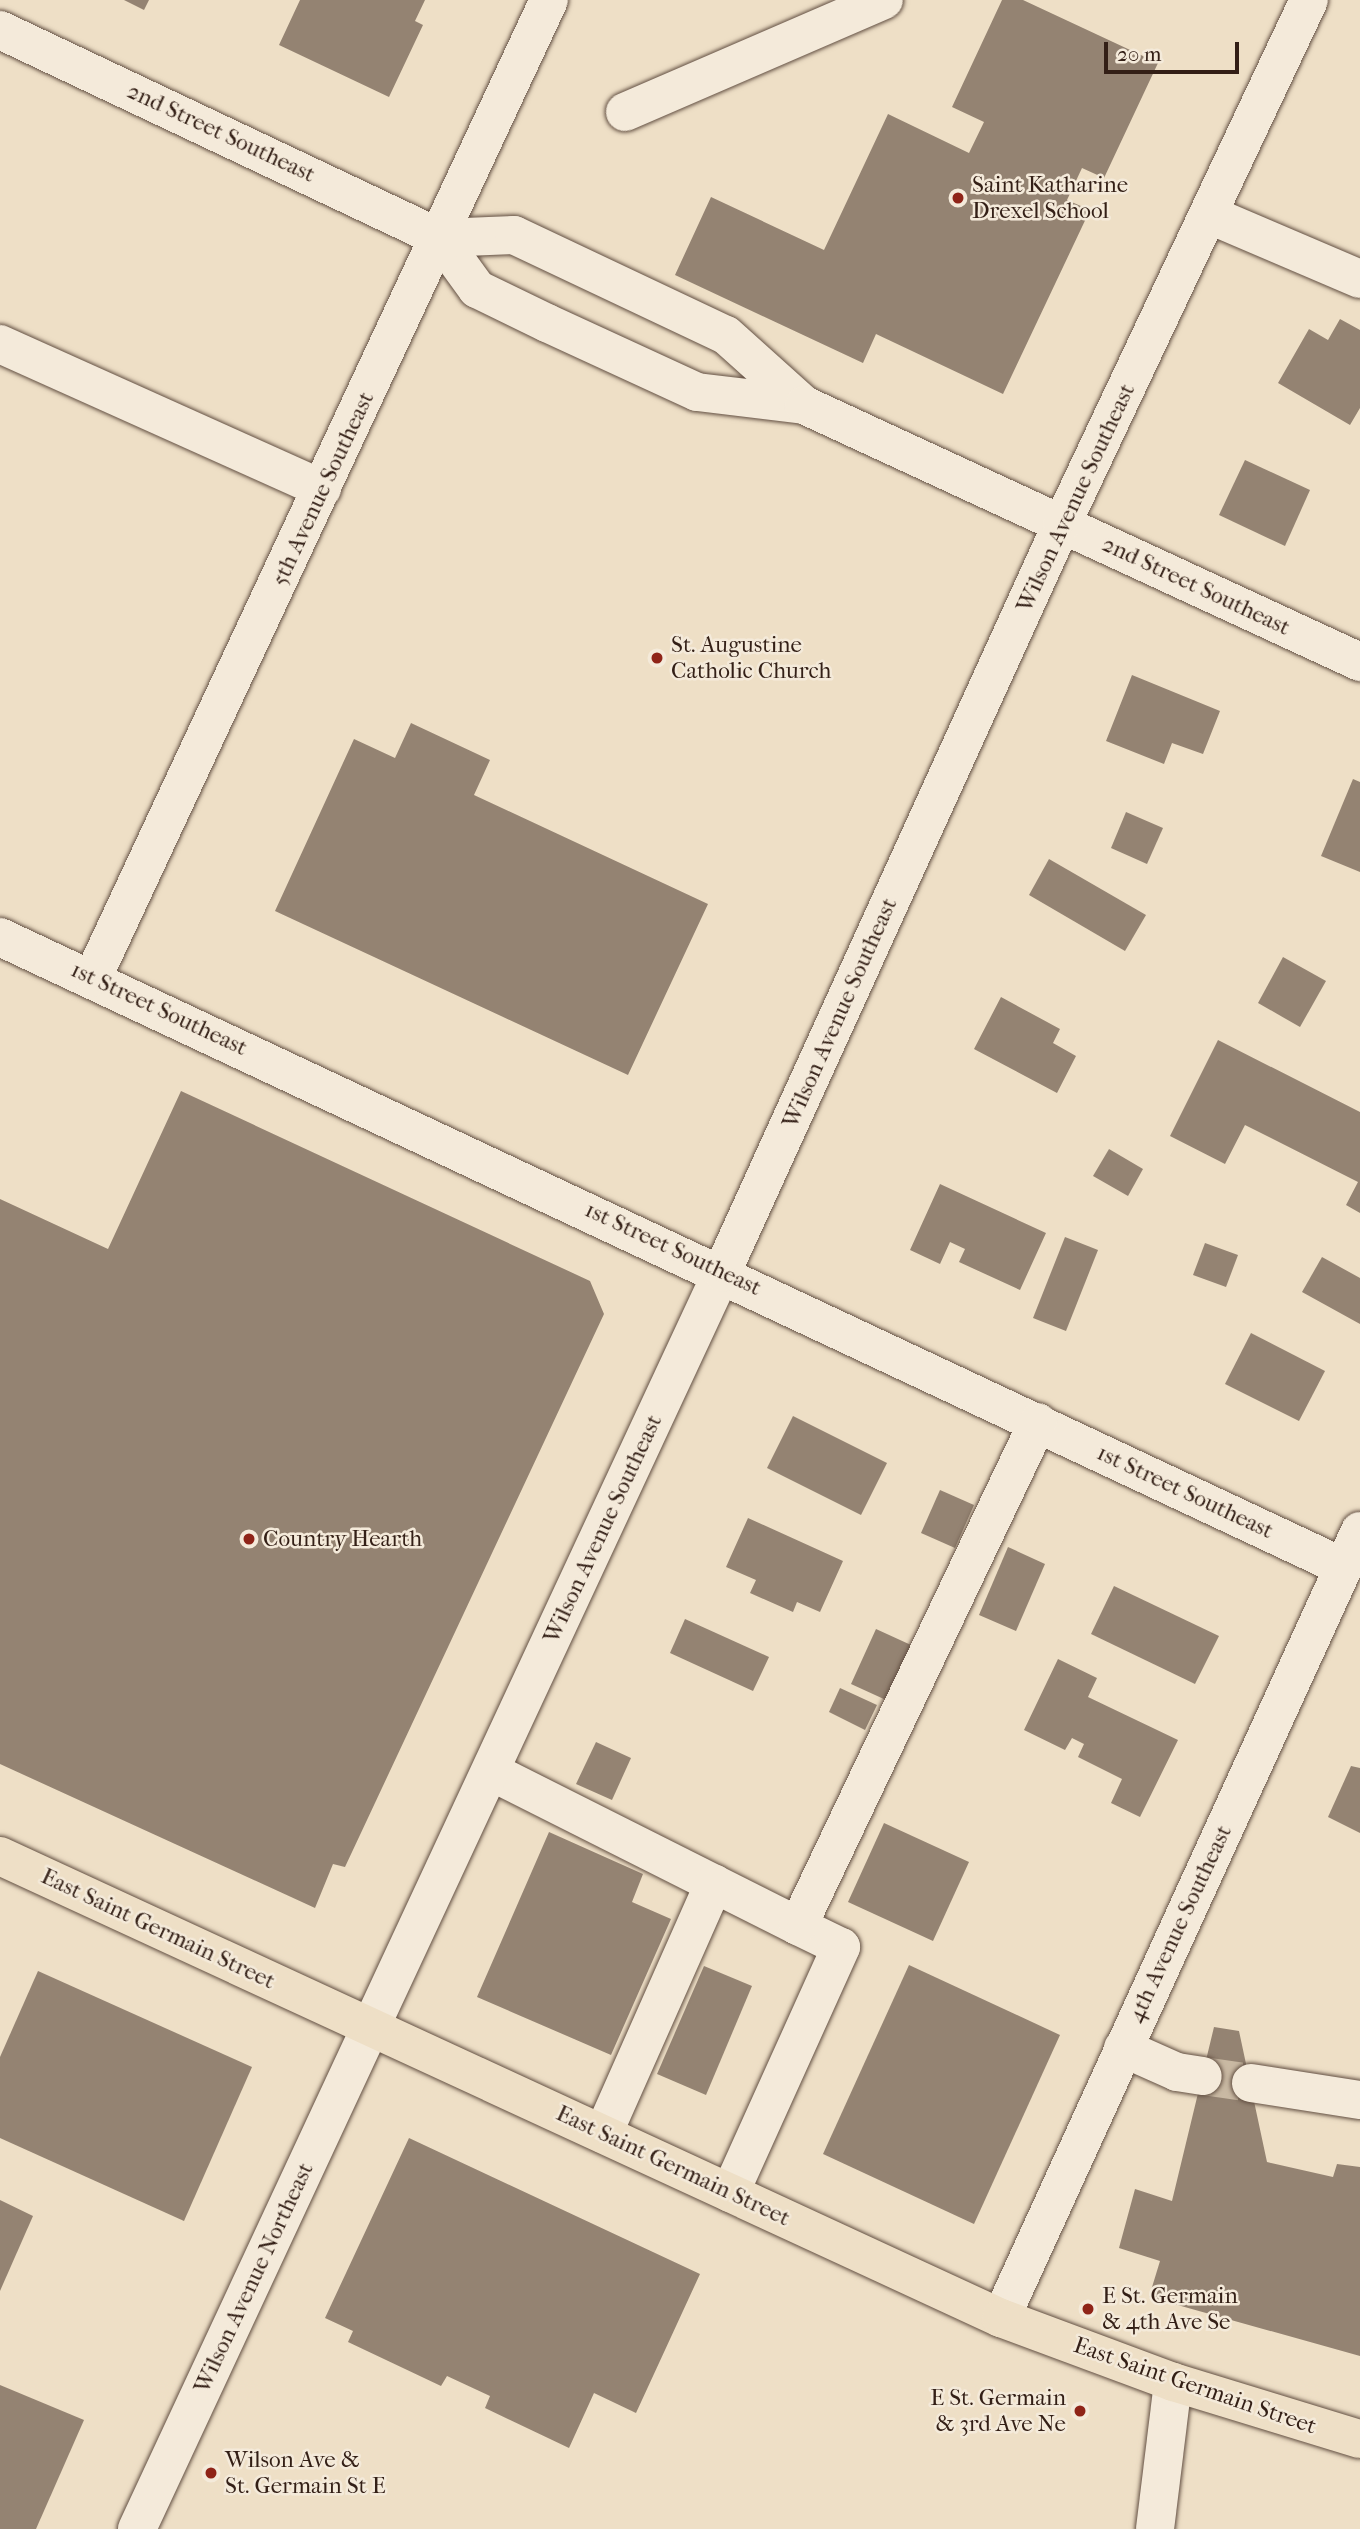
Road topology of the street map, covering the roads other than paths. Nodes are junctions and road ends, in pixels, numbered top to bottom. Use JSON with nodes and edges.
{"nodes":[{"id":1,"x":549,"y":0,"type":"edge"},
{"id":2,"x":884,"y":0,"type":"edge"},
{"id":3,"x":1309,"y":0,"type":"edge"},
{"id":4,"x":0,"y":30,"type":"edge"},
{"id":5,"x":625,"y":112,"type":"dead end"},
{"id":6,"x":1210,"y":215,"type":"junction"},
{"id":7,"x":440,"y":239,"type":"junction"},
{"id":8,"x":1360,"y":279,"type":"edge"},
{"id":9,"x":0,"y":344,"type":"edge"},
{"id":10,"x":804,"y":405,"type":"junction"},
{"id":11,"x":322,"y":489,"type":"junction"},
{"id":12,"x":1062,"y":524,"type":"junction"},
{"id":13,"x":1360,"y":662,"type":"edge"},
{"id":14,"x":0,"y":936,"type":"edge"},
{"id":15,"x":93,"y":977,"type":"junction"},
{"id":16,"x":722,"y":1272,"type":"junction"},
{"id":17,"x":1038,"y":1422,"type":"junction"},
{"id":18,"x":1360,"y":1531,"type":"edge"},
{"id":19,"x":1343,"y":1567,"type":"junction"},
{"id":20,"x":492,"y":1772,"type":"junction"},
{"id":21,"x":0,"y":1856,"type":"edge"},
{"id":22,"x":714,"y":1883,"type":"junction"},
{"id":23,"x":798,"y":1926,"type":"junction"},
{"id":24,"x":371,"y":2027,"type":"junction"},
{"id":25,"x":1124,"y":2048,"type":"junction"},
{"id":26,"x":1203,"y":2076,"type":"tunnel mouth"},
{"id":27,"x":1251,"y":2083,"type":"tunnel mouth"},
{"id":28,"x":1360,"y":2100,"type":"edge"},
{"id":29,"x":603,"y":2134,"type":"junction"},
{"id":30,"x":730,"y":2193,"type":"junction"},
{"id":31,"x":1001,"y":2318,"type":"junction"},
{"id":32,"x":1173,"y":2382,"type":"junction"},
{"id":33,"x":1360,"y":2439,"type":"edge"},
{"id":34,"x":137,"y":2529,"type":"edge"},
{"id":35,"x":1154,"y":2529,"type":"edge"}],
"edges":[{"from":1,"to":7,"type":"street","name":"5th Avenue Southeast"},
{"from":2,"to":5,"type":"street"},
{"from":3,"to":6,"type":"street","name":"Wilson Avenue Southeast"},
{"from":4,"to":7,"type":"street","name":"2nd Street Southeast"},
{"from":6,"to":8,"type":"street"},
{"from":6,"to":12,"type":"street","name":"Wilson Avenue Southeast"},
{"from":7,"to":10,"type":"street","name":"2nd Street Southeast"},
{"from":7,"to":10,"type":"street","name":"2nd Street Southeast"},
{"from":7,"to":11,"type":"street","name":"5th Avenue Southeast"},
{"from":9,"to":11,"type":"street"},
{"from":10,"to":12,"type":"street","name":"2nd Street Southeast"},
{"from":11,"to":15,"type":"street","name":"5th Avenue Southeast"},
{"from":12,"to":13,"type":"street","name":"2nd Street Southeast"},
{"from":12,"to":16,"type":"street","name":"Wilson Avenue Southeast"},
{"from":14,"to":15,"type":"street","name":"1st Street Southeast"},
{"from":15,"to":16,"type":"street","name":"1st Street Southeast"},
{"from":16,"to":17,"type":"street","name":"1st Street Southeast"},
{"from":16,"to":20,"type":"street","name":"Wilson Avenue Southeast"},
{"from":17,"to":19,"type":"street","name":"1st Street Southeast"},
{"from":17,"to":23,"type":"street"},
{"from":18,"to":19,"type":"street","name":"4th Avenue Southeast"},
{"from":19,"to":25,"type":"street","name":"4th Avenue Southeast"},
{"from":20,"to":22,"type":"street"},
{"from":20,"to":24,"type":"street","name":"Wilson Avenue Southeast"},
{"from":21,"to":24,"type":"main road","name":"East Saint Germain Street"},
{"from":22,"to":23,"type":"street"},
{"from":22,"to":29,"type":"street"},
{"from":23,"to":30,"type":"street"},
{"from":24,"to":29,"type":"main road","name":"East Saint Germain Street"},
{"from":24,"to":34,"type":"street","name":"Wilson Avenue Northeast"},
{"from":25,"to":26,"type":"street"},
{"from":25,"to":31,"type":"street","name":"4th Avenue Southeast"},
{"from":27,"to":28,"type":"street"},
{"from":29,"to":30,"type":"main road","name":"East Saint Germain Street"},
{"from":30,"to":31,"type":"main road","name":"East Saint Germain Street"},
{"from":31,"to":32,"type":"main road","name":"East Saint Germain Street"},
{"from":32,"to":33,"type":"main road","name":"East Saint Germain Street"},
{"from":32,"to":35,"type":"street"}]}
